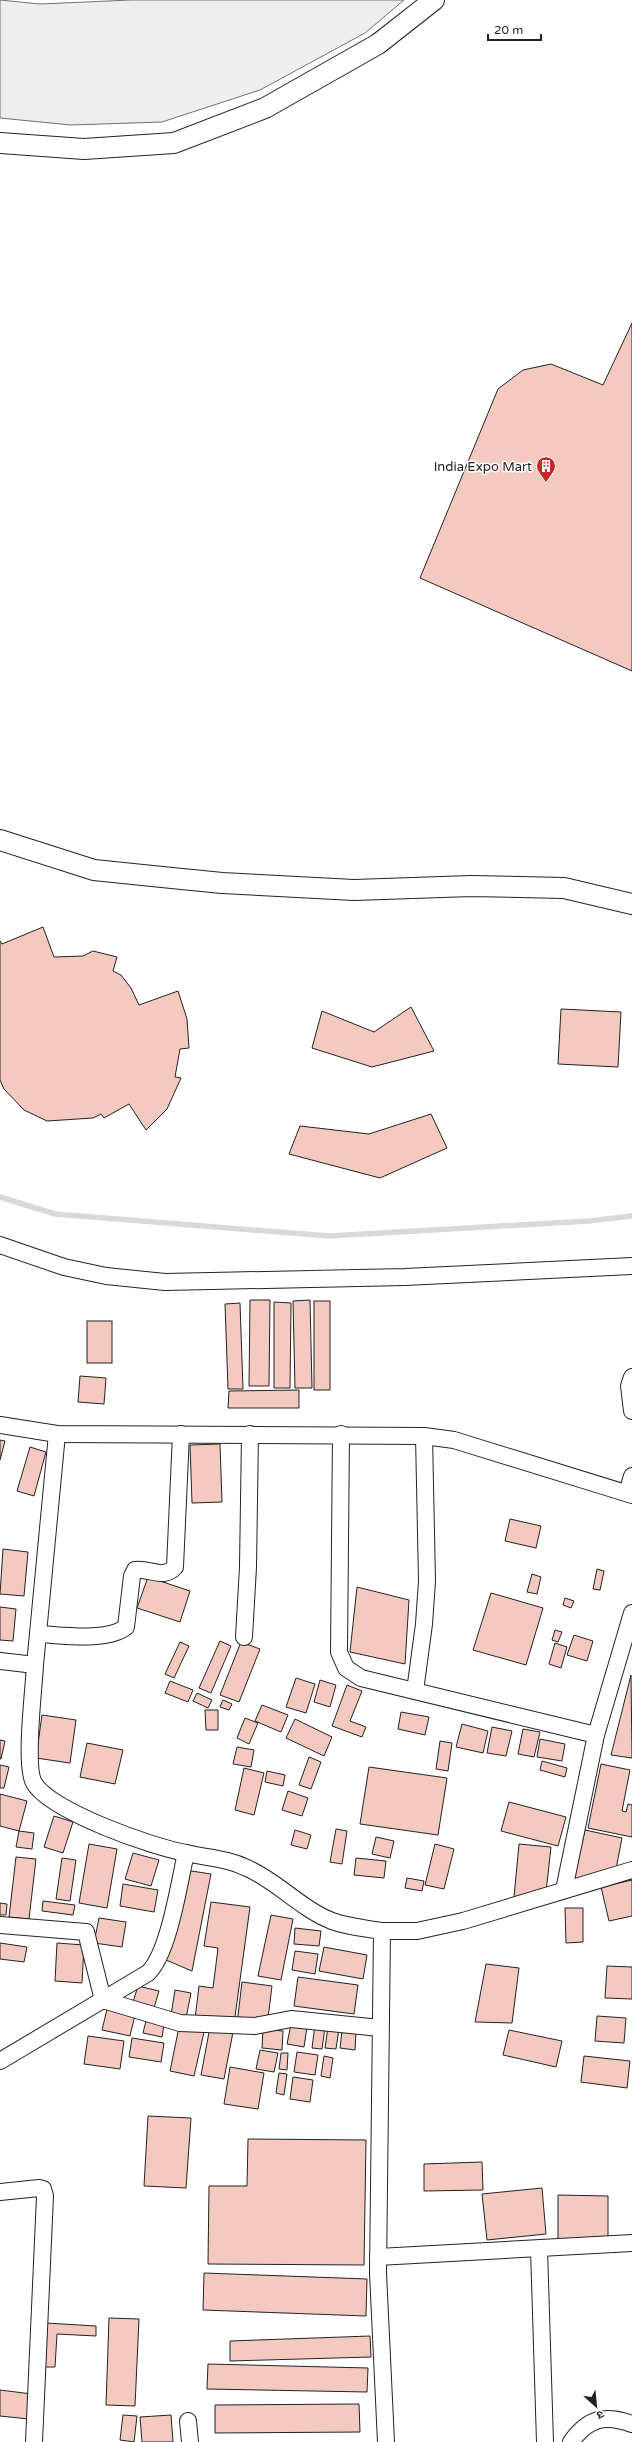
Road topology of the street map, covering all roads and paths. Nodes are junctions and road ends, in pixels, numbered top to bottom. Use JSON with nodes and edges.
{"nodes":[{"id":1,"x":434,"y":0,"type":"edge"},
{"id":2,"x":0,"y":143,"type":"edge"},
{"id":3,"x":0,"y":840,"type":"edge"},
{"id":4,"x":632,"y":904,"type":"edge"},
{"id":5,"x":0,"y":1245,"type":"edge"},
{"id":6,"x":632,"y":1266,"type":"edge"},
{"id":7,"x":632,"y":1377,"type":"edge"},
{"id":8,"x":632,"y":1411,"type":"edge"},
{"id":9,"x":0,"y":1426,"type":"edge"},
{"id":10,"x":56,"y":1434,"type":"junction"},
{"id":11,"x":181,"y":1434,"type":"junction"},
{"id":12,"x":250,"y":1434,"type":"junction"},
{"id":13,"x":341,"y":1434,"type":"junction"},
{"id":14,"x":424,"y":1436,"type":"junction"},
{"id":15,"x":632,"y":1476,"type":"edge"},
{"id":16,"x":630,"y":1494,"type":"edge"},
{"id":17,"x":632,"y":1613,"type":"edge"},
{"id":18,"x":38,"y":1634,"type":"junction"},
{"id":19,"x":244,"y":1637,"type":"dead end"},
{"id":20,"x":0,"y":1661,"type":"edge"},
{"id":21,"x":35,"y":1665,"type":"junction"},
{"id":22,"x":415,"y":1691,"type":"junction"},
{"id":23,"x":596,"y":1735,"type":"junction"},
{"id":24,"x":186,"y":1853,"type":"junction"},
{"id":25,"x":632,"y":1870,"type":"edge"},
{"id":26,"x":564,"y":1890,"type":"junction"},
{"id":27,"x":0,"y":1925,"type":"edge"},
{"id":28,"x":382,"y":1931,"type":"junction"},
{"id":29,"x":103,"y":2000,"type":"junction"},
{"id":30,"x":380,"y":2028,"type":"junction"},
{"id":31,"x":0,"y":2061,"type":"edge"},
{"id":32,"x":0,"y":2192,"type":"edge"},
{"id":33,"x":632,"y":2243,"type":"edge"},
{"id":34,"x":539,"y":2249,"type":"junction"},
{"id":35,"x":378,"y":2257,"type":"junction"},
{"id":36,"x":188,"y":2421,"type":"dead end"},
{"id":37,"x":632,"y":2424,"type":"edge"},
{"id":38,"x":34,"y":2442,"type":"edge"},
{"id":39,"x":190,"y":2442,"type":"edge"},
{"id":40,"x":386,"y":2442,"type":"edge"},
{"id":41,"x":545,"y":2442,"type":"edge"},
{"id":42,"x":571,"y":2442,"type":"edge"}],
"edges":[{"from":1,"to":2,"type":"street"},
{"from":3,"to":4,"type":"street"},
{"from":5,"to":6,"type":"street"},
{"from":7,"to":8,"type":"street"},
{"from":9,"to":10,"type":"street"},
{"from":10,"to":11,"type":"street"},
{"from":10,"to":18,"type":"street"},
{"from":11,"to":12,"type":"street"},
{"from":11,"to":18,"type":"street"},
{"from":12,"to":13,"type":"street"},
{"from":12,"to":19,"type":"street"},
{"from":13,"to":14,"type":"street"},
{"from":13,"to":22,"type":"street"},
{"from":14,"to":16,"type":"street"},
{"from":14,"to":22,"type":"street"},
{"from":15,"to":16,"type":"street"},
{"from":17,"to":23,"type":"street"},
{"from":18,"to":21,"type":"street"},
{"from":20,"to":21,"type":"street"},
{"from":21,"to":24,"type":"street"},
{"from":22,"to":23,"type":"street"},
{"from":23,"to":26,"type":"street"},
{"from":24,"to":28,"type":"street"},
{"from":24,"to":29,"type":"street"},
{"from":25,"to":26,"type":"street"},
{"from":26,"to":28,"type":"street"},
{"from":27,"to":29,"type":"street"},
{"from":28,"to":30,"type":"street"},
{"from":29,"to":30,"type":"street"},
{"from":29,"to":31,"type":"street"},
{"from":30,"to":35,"type":"street"},
{"from":32,"to":38,"type":"street"},
{"from":33,"to":34,"type":"street"},
{"from":34,"to":35,"type":"street"},
{"from":34,"to":41,"type":"street"},
{"from":35,"to":40,"type":"street"},
{"from":36,"to":39,"type":"street"},
{"from":37,"to":42,"type":"street"}]}
